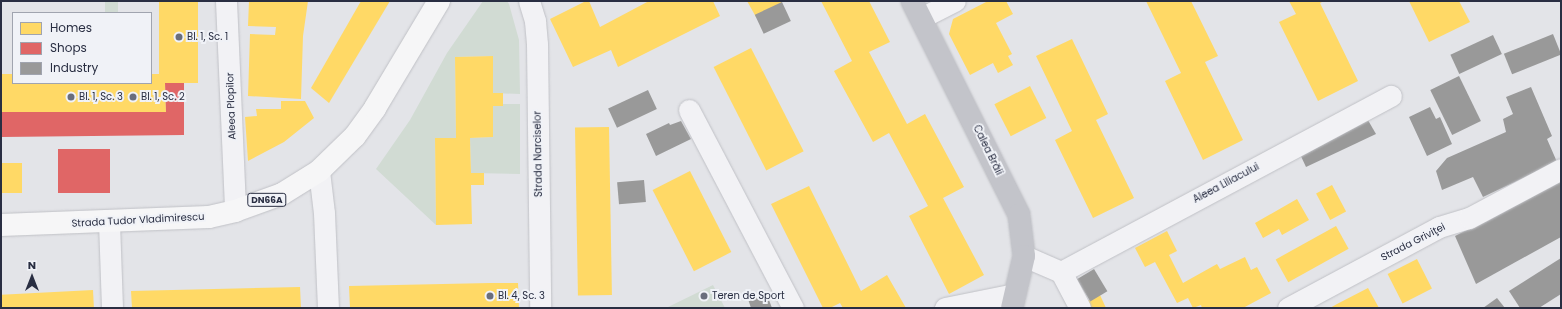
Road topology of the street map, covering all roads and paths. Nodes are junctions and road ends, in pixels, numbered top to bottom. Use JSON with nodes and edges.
{"nodes":[{"id":1,"x":226,"y":1,"type":"edge"},
{"id":2,"x":439,"y":1,"type":"edge"},
{"id":3,"x":529,"y":1,"type":"edge"},
{"id":4,"x":955,"y":1,"type":"edge"},
{"id":5,"x":917,"y":10,"type":"edge"},
{"id":6,"x":1391,"y":96,"type":"dead end"},
{"id":7,"x":689,"y":110,"type":"dead end"},
{"id":8,"x":1561,"y":169,"type":"edge"},
{"id":9,"x":319,"y":171,"type":"junction"},
{"id":10,"x":235,"y":211,"type":"junction"},
{"id":11,"x":109,"y":222,"type":"junction"},
{"id":12,"x":1,"y":225,"type":"edge"},
{"id":13,"x":1024,"y":256,"type":"junction"},
{"id":14,"x":1062,"y":272,"type":"junction"},
{"id":15,"x":1014,"y":301,"type":"edge"},
{"id":16,"x":112,"y":308,"type":"edge"},
{"id":17,"x":328,"y":308,"type":"edge"},
{"id":18,"x":540,"y":308,"type":"edge"},
{"id":19,"x":793,"y":308,"type":"edge"},
{"id":20,"x":945,"y":308,"type":"edge"},
{"id":21,"x":1080,"y":308,"type":"edge"},
{"id":22,"x":1288,"y":308,"type":"edge"}],
"edges":[{"from":1,"to":10,"type":"street","name":"Aleea Plopilor"},
{"from":2,"to":9,"type":"main road","name":"Strada Tudor Vladimirescu","number":"DN66A"},
{"from":3,"to":18,"type":"street","name":"Strada Narciselor"},
{"from":4,"to":5,"type":"street"},
{"from":5,"to":13,"type":"main road","name":"Calea Brăii"},
{"from":6,"to":14,"type":"street","name":"Aleea Liliacului"},
{"from":7,"to":19,"type":"street"},
{"from":8,"to":22,"type":"street","name":"Strada Griviţei"},
{"from":9,"to":10,"type":"main road","name":"Strada Tudor Vladimirescu","number":"DN66A"},
{"from":9,"to":17,"type":"street"},
{"from":10,"to":11,"type":"main road","name":"Strada Tudor Vladimirescu","number":"DN66A"},
{"from":11,"to":12,"type":"main road","name":"Strada Tudor Vladimirescu","number":"DN66A"},
{"from":11,"to":16,"type":"street"},
{"from":13,"to":14,"type":"street"},
{"from":13,"to":15,"type":"main road","name":"Calea Brăii"},
{"from":14,"to":21,"type":"street"},
{"from":15,"to":20,"type":"street"}]}
